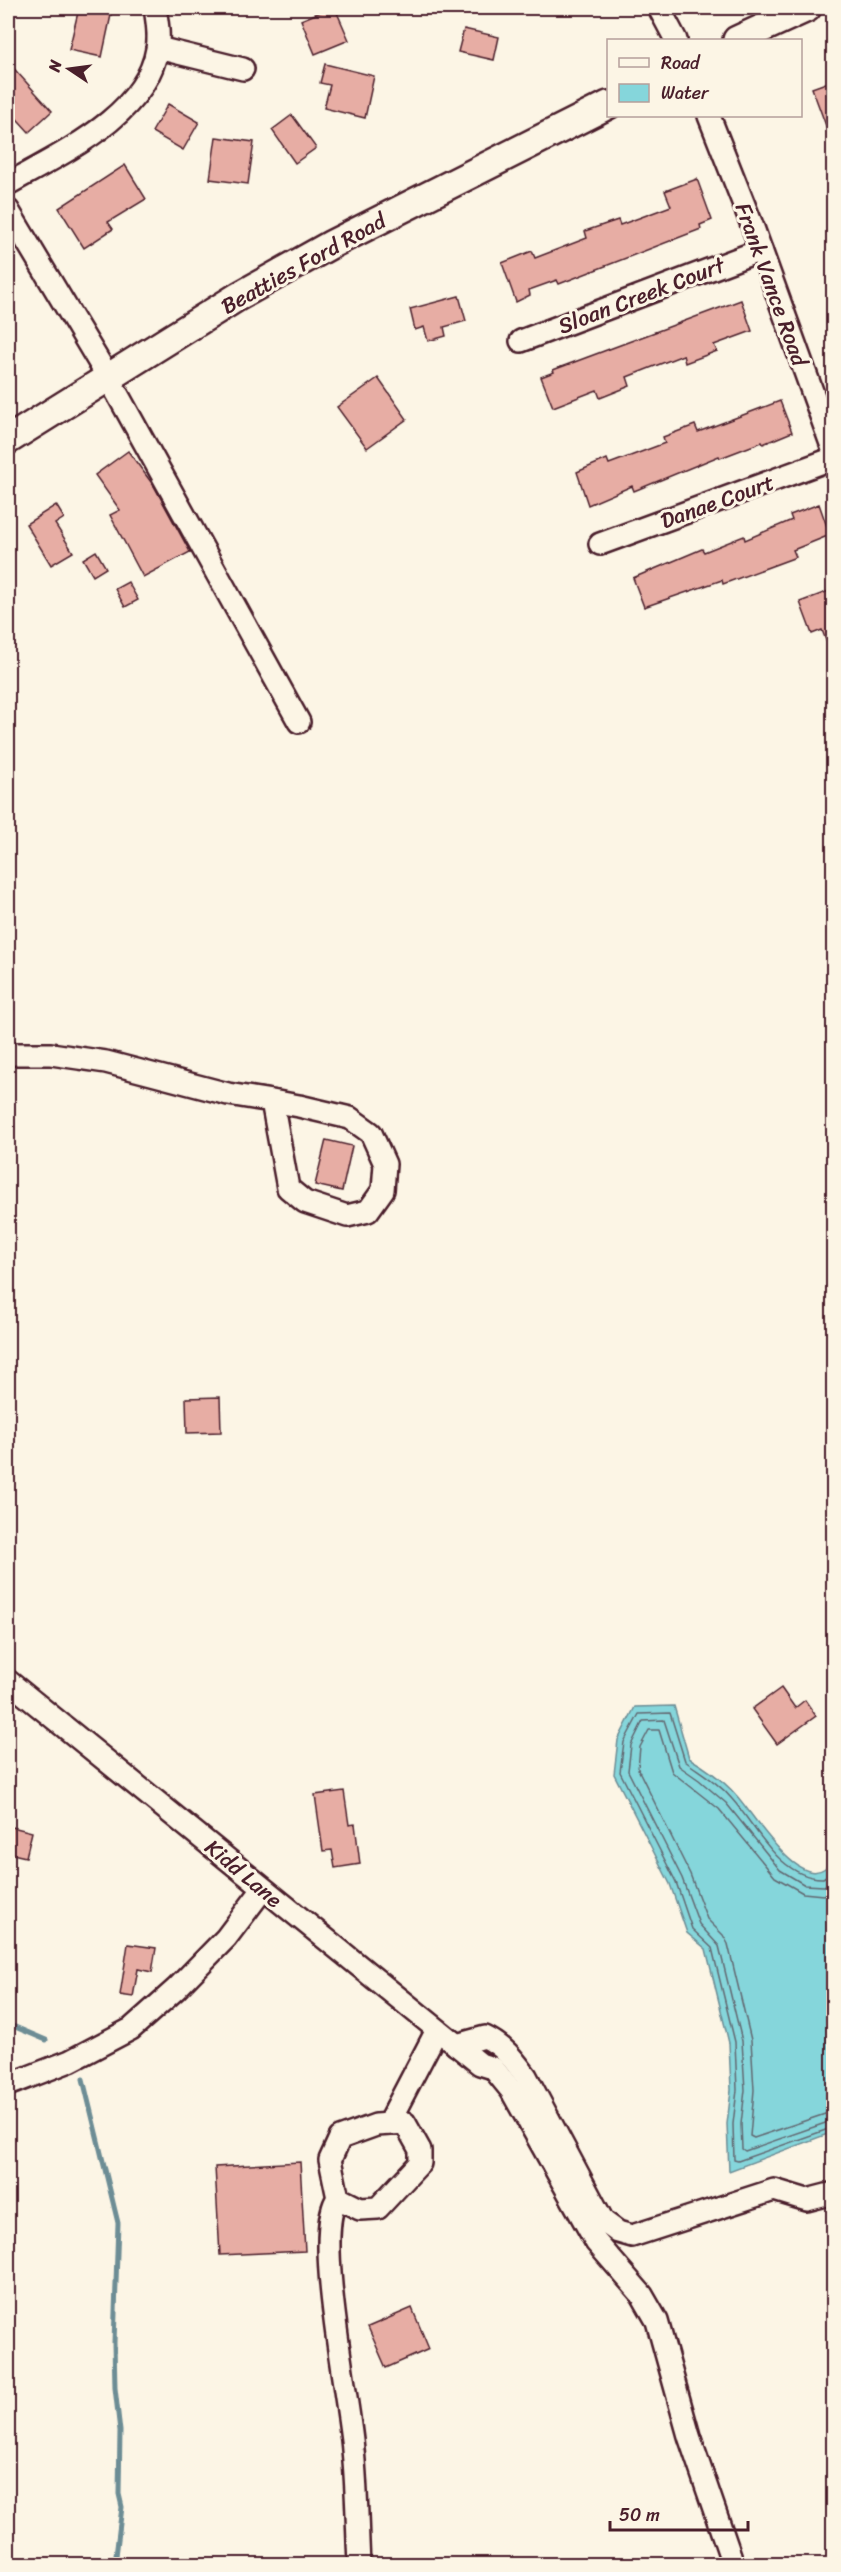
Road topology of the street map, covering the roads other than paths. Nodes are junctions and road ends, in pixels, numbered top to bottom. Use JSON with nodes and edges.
{"nodes":[{"id":1,"x":155,"y":8,"type":"edge"},
{"id":2,"x":659,"y":8,"type":"edge"},
{"id":3,"x":807,"y":8,"type":"edge"},
{"id":4,"x":675,"y":39,"type":"edge"},
{"id":5,"x":739,"y":39,"type":"edge"},
{"id":6,"x":158,"y":48,"type":"junction"},
{"id":7,"x":243,"y":69,"type":"dead end"},
{"id":8,"x":607,"y":106,"type":"edge"},
{"id":9,"x":709,"y":117,"type":"edge"},
{"id":10,"x":8,"y":184,"type":"edge"},
{"id":11,"x":8,"y":210,"type":"edge"},
{"id":12,"x":761,"y":250,"type":"junction"},
{"id":13,"x":521,"y":341,"type":"dead end"},
{"id":14,"x":108,"y":377,"type":"junction"},
{"id":15,"x":8,"y":440,"type":"edge"},
{"id":16,"x":834,"y":452,"type":"edge"},
{"id":17,"x":834,"y":458,"type":"edge"},
{"id":18,"x":600,"y":544,"type":"dead end"},
{"id":19,"x":298,"y":722,"type":"dead end"},
{"id":20,"x":8,"y":1054,"type":"edge"},
{"id":21,"x":272,"y":1101,"type":"junction"},
{"id":22,"x":8,"y":1681,"type":"edge"},
{"id":23,"x":263,"y":1889,"type":"junction"},
{"id":24,"x":437,"y":2030,"type":"junction"},
{"id":25,"x":456,"y":2045,"type":"junction"},
{"id":26,"x":8,"y":2085,"type":"edge"},
{"id":27,"x":388,"y":2124,"type":"junction"},
{"id":28,"x":834,"y":2193,"type":"edge"},
{"id":29,"x":338,"y":2198,"type":"junction"},
{"id":30,"x":359,"y":2565,"type":"edge"},
{"id":31,"x":733,"y":2565,"type":"edge"}],
"edges":[{"from":1,"to":6,"type":"street"},
{"from":2,"to":4,"type":"street"},
{"from":3,"to":5,"type":"main road"},
{"from":6,"to":7,"type":"street"},
{"from":6,"to":10,"type":"street"},
{"from":8,"to":14,"type":"main road","name":"Beatties Ford Road"},
{"from":9,"to":12,"type":"street","name":"Frank Vance Road"},
{"from":11,"to":14,"type":"street"},
{"from":12,"to":13,"type":"street","name":"Sloan Creek Court"},
{"from":12,"to":16,"type":"street","name":"Frank Vance Road"},
{"from":14,"to":15,"type":"main road","name":"Beatties Ford Road"},
{"from":14,"to":19,"type":"street"},
{"from":17,"to":18,"type":"street","name":"Danae Court"},
{"from":20,"to":21,"type":"street"},
{"from":21,"to":21,"type":"street"},
{"from":22,"to":23,"type":"street","name":"Kidd Lane"},
{"from":23,"to":24,"type":"street","name":"Kidd Lane"},
{"from":23,"to":26,"type":"street"},
{"from":24,"to":25,"type":"street","name":"Kidd Lane"},
{"from":24,"to":27,"type":"street"},
{"from":25,"to":28,"type":"street"},
{"from":25,"to":31,"type":"street","name":"Kidd Lane"},
{"from":27,"to":29,"type":"street"},
{"from":27,"to":29,"type":"street"},
{"from":29,"to":30,"type":"street"}]}
